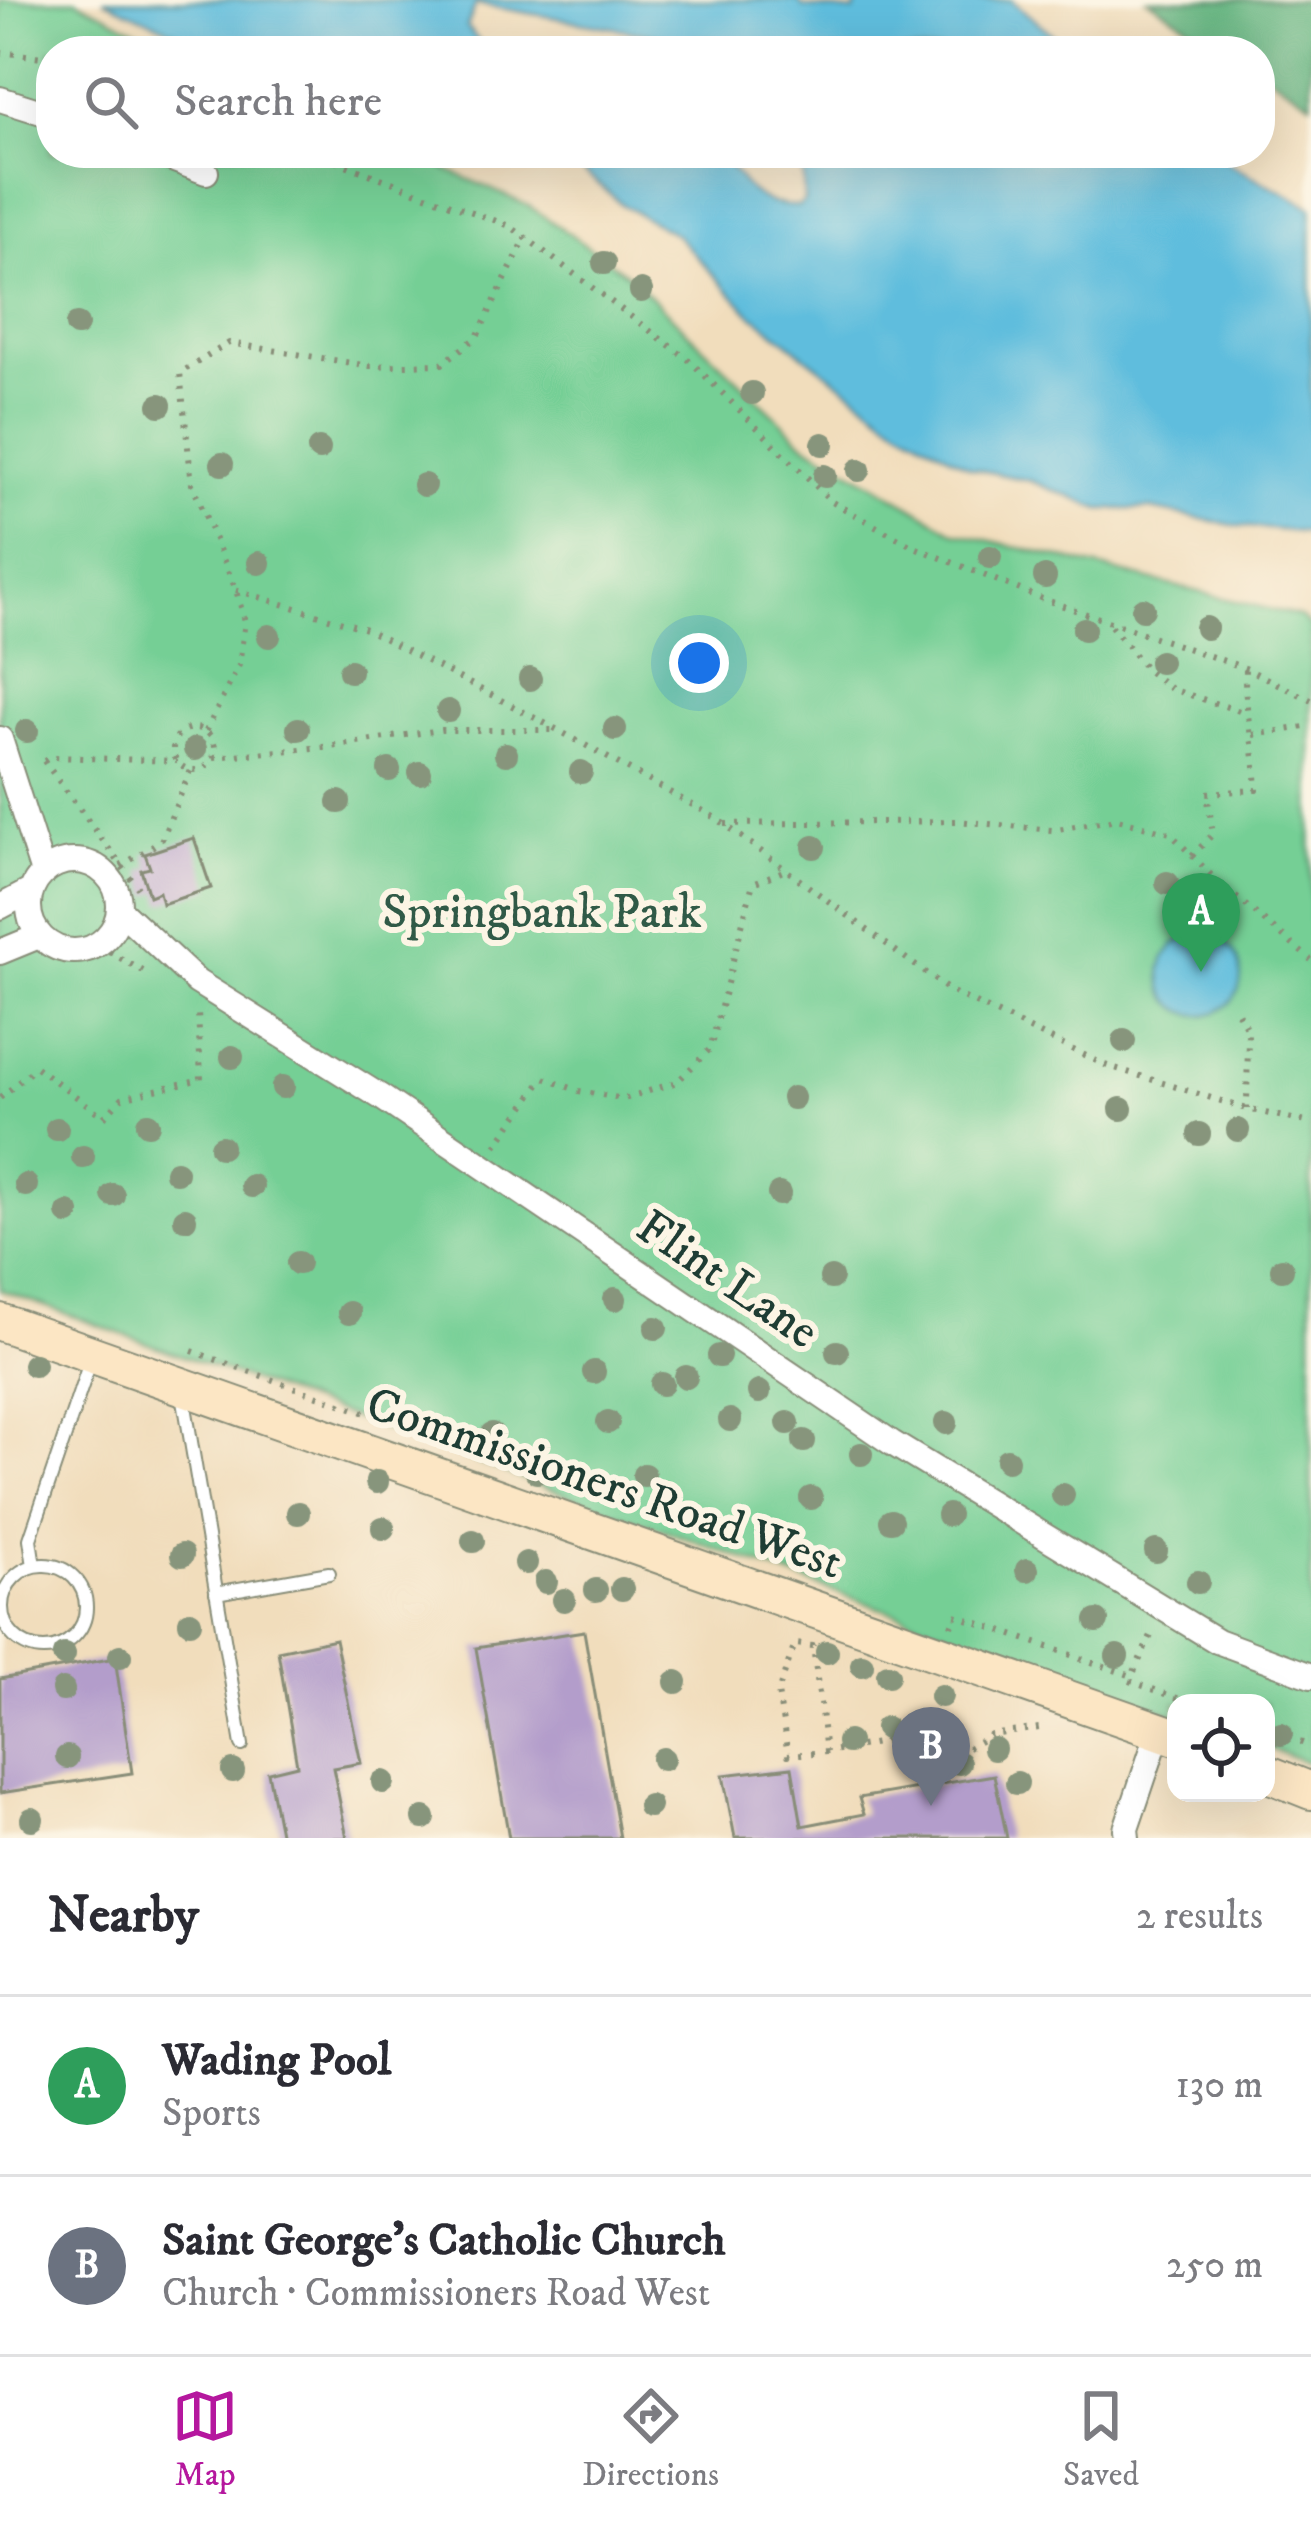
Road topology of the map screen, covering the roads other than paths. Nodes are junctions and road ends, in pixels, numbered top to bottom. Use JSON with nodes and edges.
{"nodes":[{"id":1,"x":0,"y":99,"type":"edge"},
{"id":2,"x":36,"y":111,"type":"edge"},
{"id":3,"x":195,"y":168,"type":"edge"},
{"id":4,"x":206,"y":172,"type":"dead end"},
{"id":5,"x":0,"y":739,"type":"edge"},
{"id":6,"x":37,"y":882,"type":"junction"},
{"id":7,"x":0,"y":907,"type":"edge"},
{"id":8,"x":121,"y":911,"type":"junction"},
{"id":9,"x":39,"y":936,"type":"junction"},
{"id":10,"x":0,"y":952,"type":"edge"},
{"id":11,"x":0,"y":1322,"type":"edge"},
{"id":12,"x":92,"y":1355,"type":"junction"},
{"id":13,"x":182,"y":1386,"type":"junction"},
{"id":14,"x":34,"y":1566,"type":"junction"},
{"id":15,"x":329,"y":1573,"type":"dead end"},
{"id":16,"x":216,"y":1593,"type":"junction"},
{"id":17,"x":1311,"y":1676,"type":"edge"},
{"id":18,"x":1167,"y":1734,"type":"edge"},
{"id":19,"x":242,"y":1745,"type":"dead end"},
{"id":20,"x":1275,"y":1777,"type":"edge"},
{"id":21,"x":1311,"y":1791,"type":"edge"},
{"id":22,"x":1126,"y":1838,"type":"edge"}],
"edges":[{"from":1,"to":2,"type":"street"},
{"from":3,"to":4,"type":"street"},
{"from":5,"to":6,"type":"street"},
{"from":6,"to":7,"type":"street"},
{"from":6,"to":8,"type":"street"},
{"from":6,"to":9,"type":"street"},
{"from":8,"to":9,"type":"street"},
{"from":8,"to":17,"type":"street","name":"Flint Lane"},
{"from":9,"to":10,"type":"street"},
{"from":11,"to":12,"type":"main road","name":"Commissioners Road West"},
{"from":12,"to":13,"type":"main road","name":"Commissioners Road West"},
{"from":12,"to":14,"type":"lane"},
{"from":13,"to":16,"type":"lane"},
{"from":13,"to":18,"type":"main road","name":"Commissioners Road West"},
{"from":14,"to":14,"type":"lane"},
{"from":15,"to":16,"type":"lane"},
{"from":16,"to":19,"type":"lane"},
{"from":18,"to":22,"type":"street"},
{"from":20,"to":21,"type":"main road"}]}
